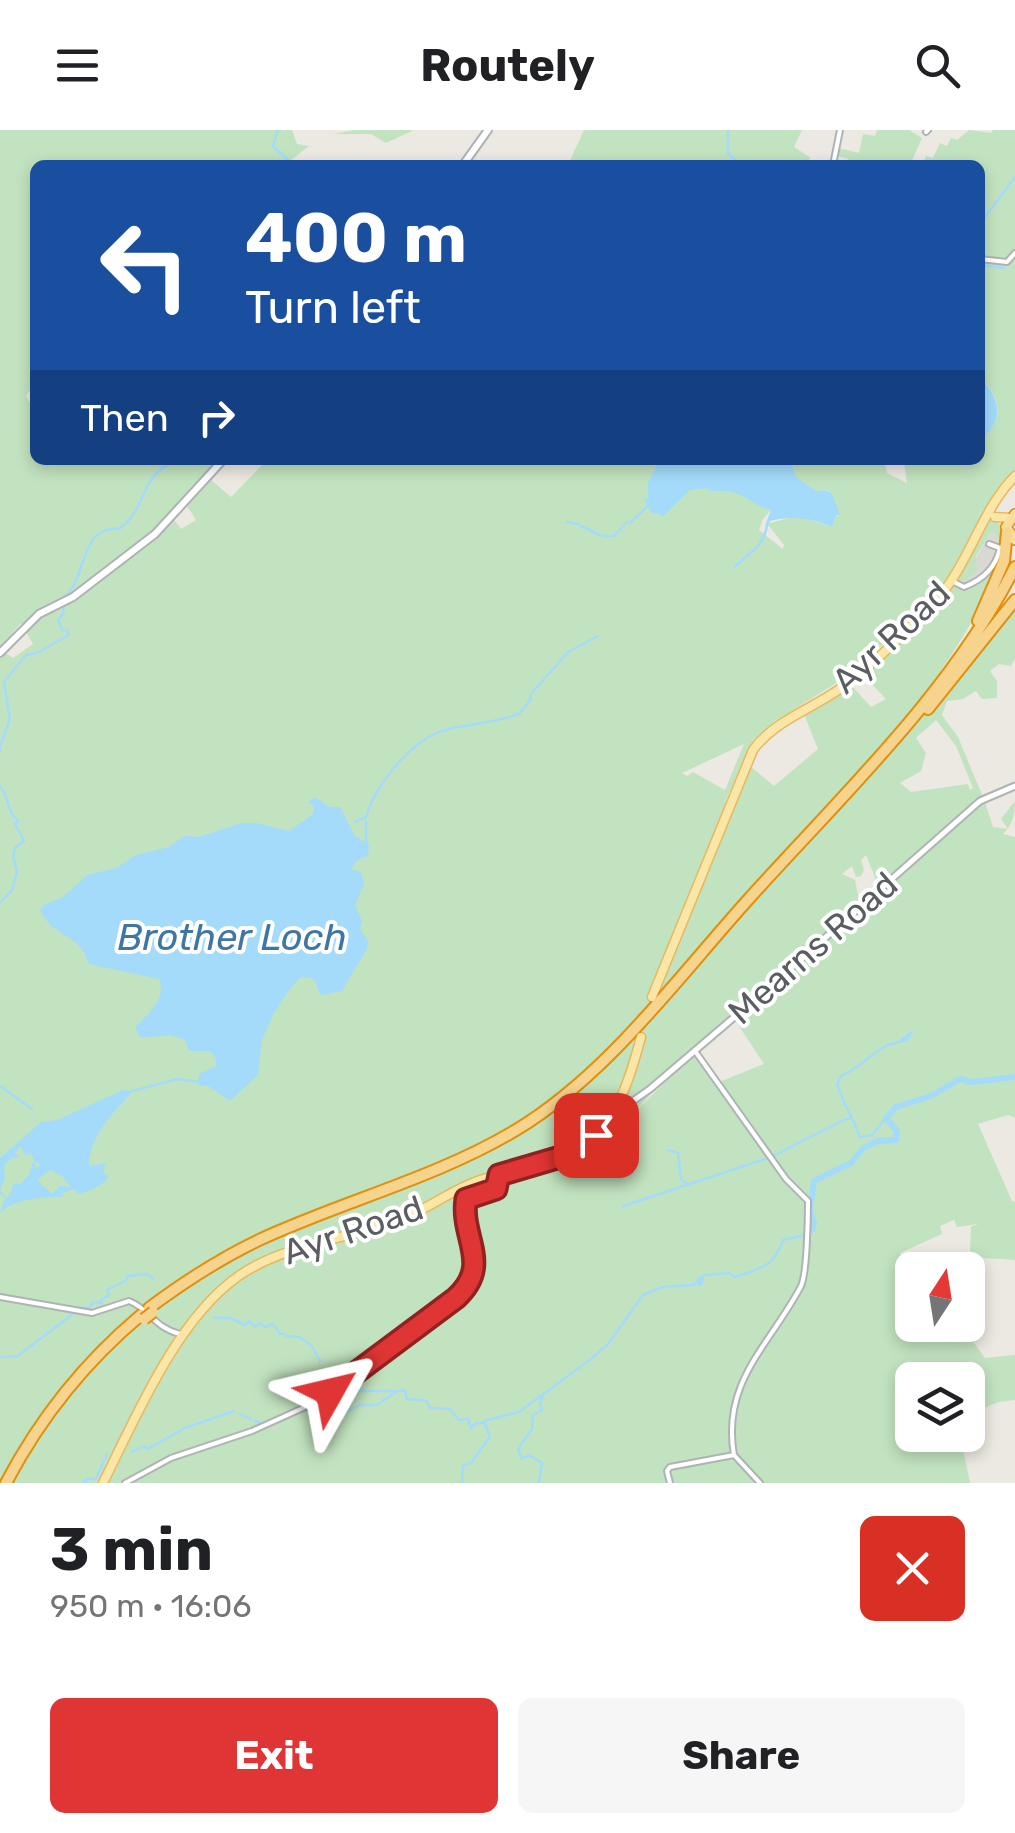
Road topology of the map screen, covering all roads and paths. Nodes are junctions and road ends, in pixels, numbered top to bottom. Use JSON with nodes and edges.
{"nodes":[{"id":1,"x":488,"y":130,"type":"edge"},
{"id":2,"x":840,"y":130,"type":"edge"},
{"id":3,"x":467,"y":160,"type":"edge"},
{"id":4,"x":834,"y":160,"type":"edge"},
{"id":5,"x":1015,"y":253,"type":"edge"},
{"id":6,"x":985,"y":260,"type":"edge"},
{"id":7,"x":219,"y":465,"type":"edge"},
{"id":8,"x":1015,"y":476,"type":"edge"},
{"id":9,"x":992,"y":516,"type":"junction"},
{"id":10,"x":1013,"y":516,"type":"edge"},
{"id":11,"x":1010,"y":534,"type":"edge"},
{"id":12,"x":989,"y":544,"type":"dead end"},
{"id":13,"x":1015,"y":567,"type":"edge"},
{"id":14,"x":1015,"y":578,"type":"edge"},
{"id":15,"x":952,"y":581,"type":"junction"},
{"id":16,"x":1015,"y":600,"type":"edge"},
{"id":17,"x":0,"y":653,"type":"edge"},
{"id":18,"x":929,"y":697,"type":"junction"},
{"id":19,"x":910,"y":727,"type":"junction"},
{"id":20,"x":1015,"y":786,"type":"edge"},
{"id":21,"x":652,"y":996,"type":"dead end"},
{"id":22,"x":641,"y":1037,"type":"dead end"},
{"id":23,"x":695,"y":1051,"type":"junction"},
{"id":24,"x":613,"y":1115,"type":"junction"},
{"id":25,"x":499,"y":1175,"type":"junction"},
{"id":26,"x":0,"y":1297,"type":"edge"},
{"id":27,"x":147,"y":1313,"type":"junction"},
{"id":28,"x":184,"y":1336,"type":"junction"},
{"id":29,"x":734,"y":1455,"type":"junction"},
{"id":30,"x":9,"y":1483,"type":"edge"},
{"id":31,"x":103,"y":1483,"type":"edge"},
{"id":32,"x":125,"y":1483,"type":"edge"},
{"id":33,"x":670,"y":1483,"type":"edge"},
{"id":34,"x":760,"y":1483,"type":"edge"}],
"edges":[{"from":1,"to":3,"type":"main road"},
{"from":2,"to":4,"type":"street"},
{"from":5,"to":6,"type":"street"},
{"from":7,"to":17,"type":"main road"},
{"from":8,"to":9,"type":"main road","name":"Ayr Road"},
{"from":9,"to":10,"type":"main road"},
{"from":9,"to":11,"type":"main road"},
{"from":9,"to":15,"type":"main road","name":"Ayr Road"},
{"from":10,"to":11,"type":"highway"},
{"from":11,"to":18,"type":"highway"},
{"from":12,"to":15,"type":"street"},
{"from":13,"to":18,"type":"highway"},
{"from":14,"to":19,"type":"highway"},
{"from":15,"to":21,"type":"main road","name":"Ayr Road"},
{"from":16,"to":19,"type":"highway"},
{"from":18,"to":27,"type":"highway"},
{"from":19,"to":27,"type":"highway"},
{"from":20,"to":23,"type":"street","name":"Mearns Road"},
{"from":22,"to":24,"type":"main road","name":"Ayr Road"},
{"from":23,"to":24,"type":"street","name":"Mearns Road"},
{"from":23,"to":29,"type":"street"},
{"from":24,"to":25,"type":"main road","name":"Ayr Road"},
{"from":25,"to":28,"type":"main road","name":"Ayr Road"},
{"from":25,"to":32,"type":"street"},
{"from":26,"to":28,"type":"street"},
{"from":27,"to":30,"type":"highway"},
{"from":28,"to":31,"type":"main road","name":"Ayr Road"},
{"from":29,"to":33,"type":"street"},
{"from":29,"to":34,"type":"street"}]}
